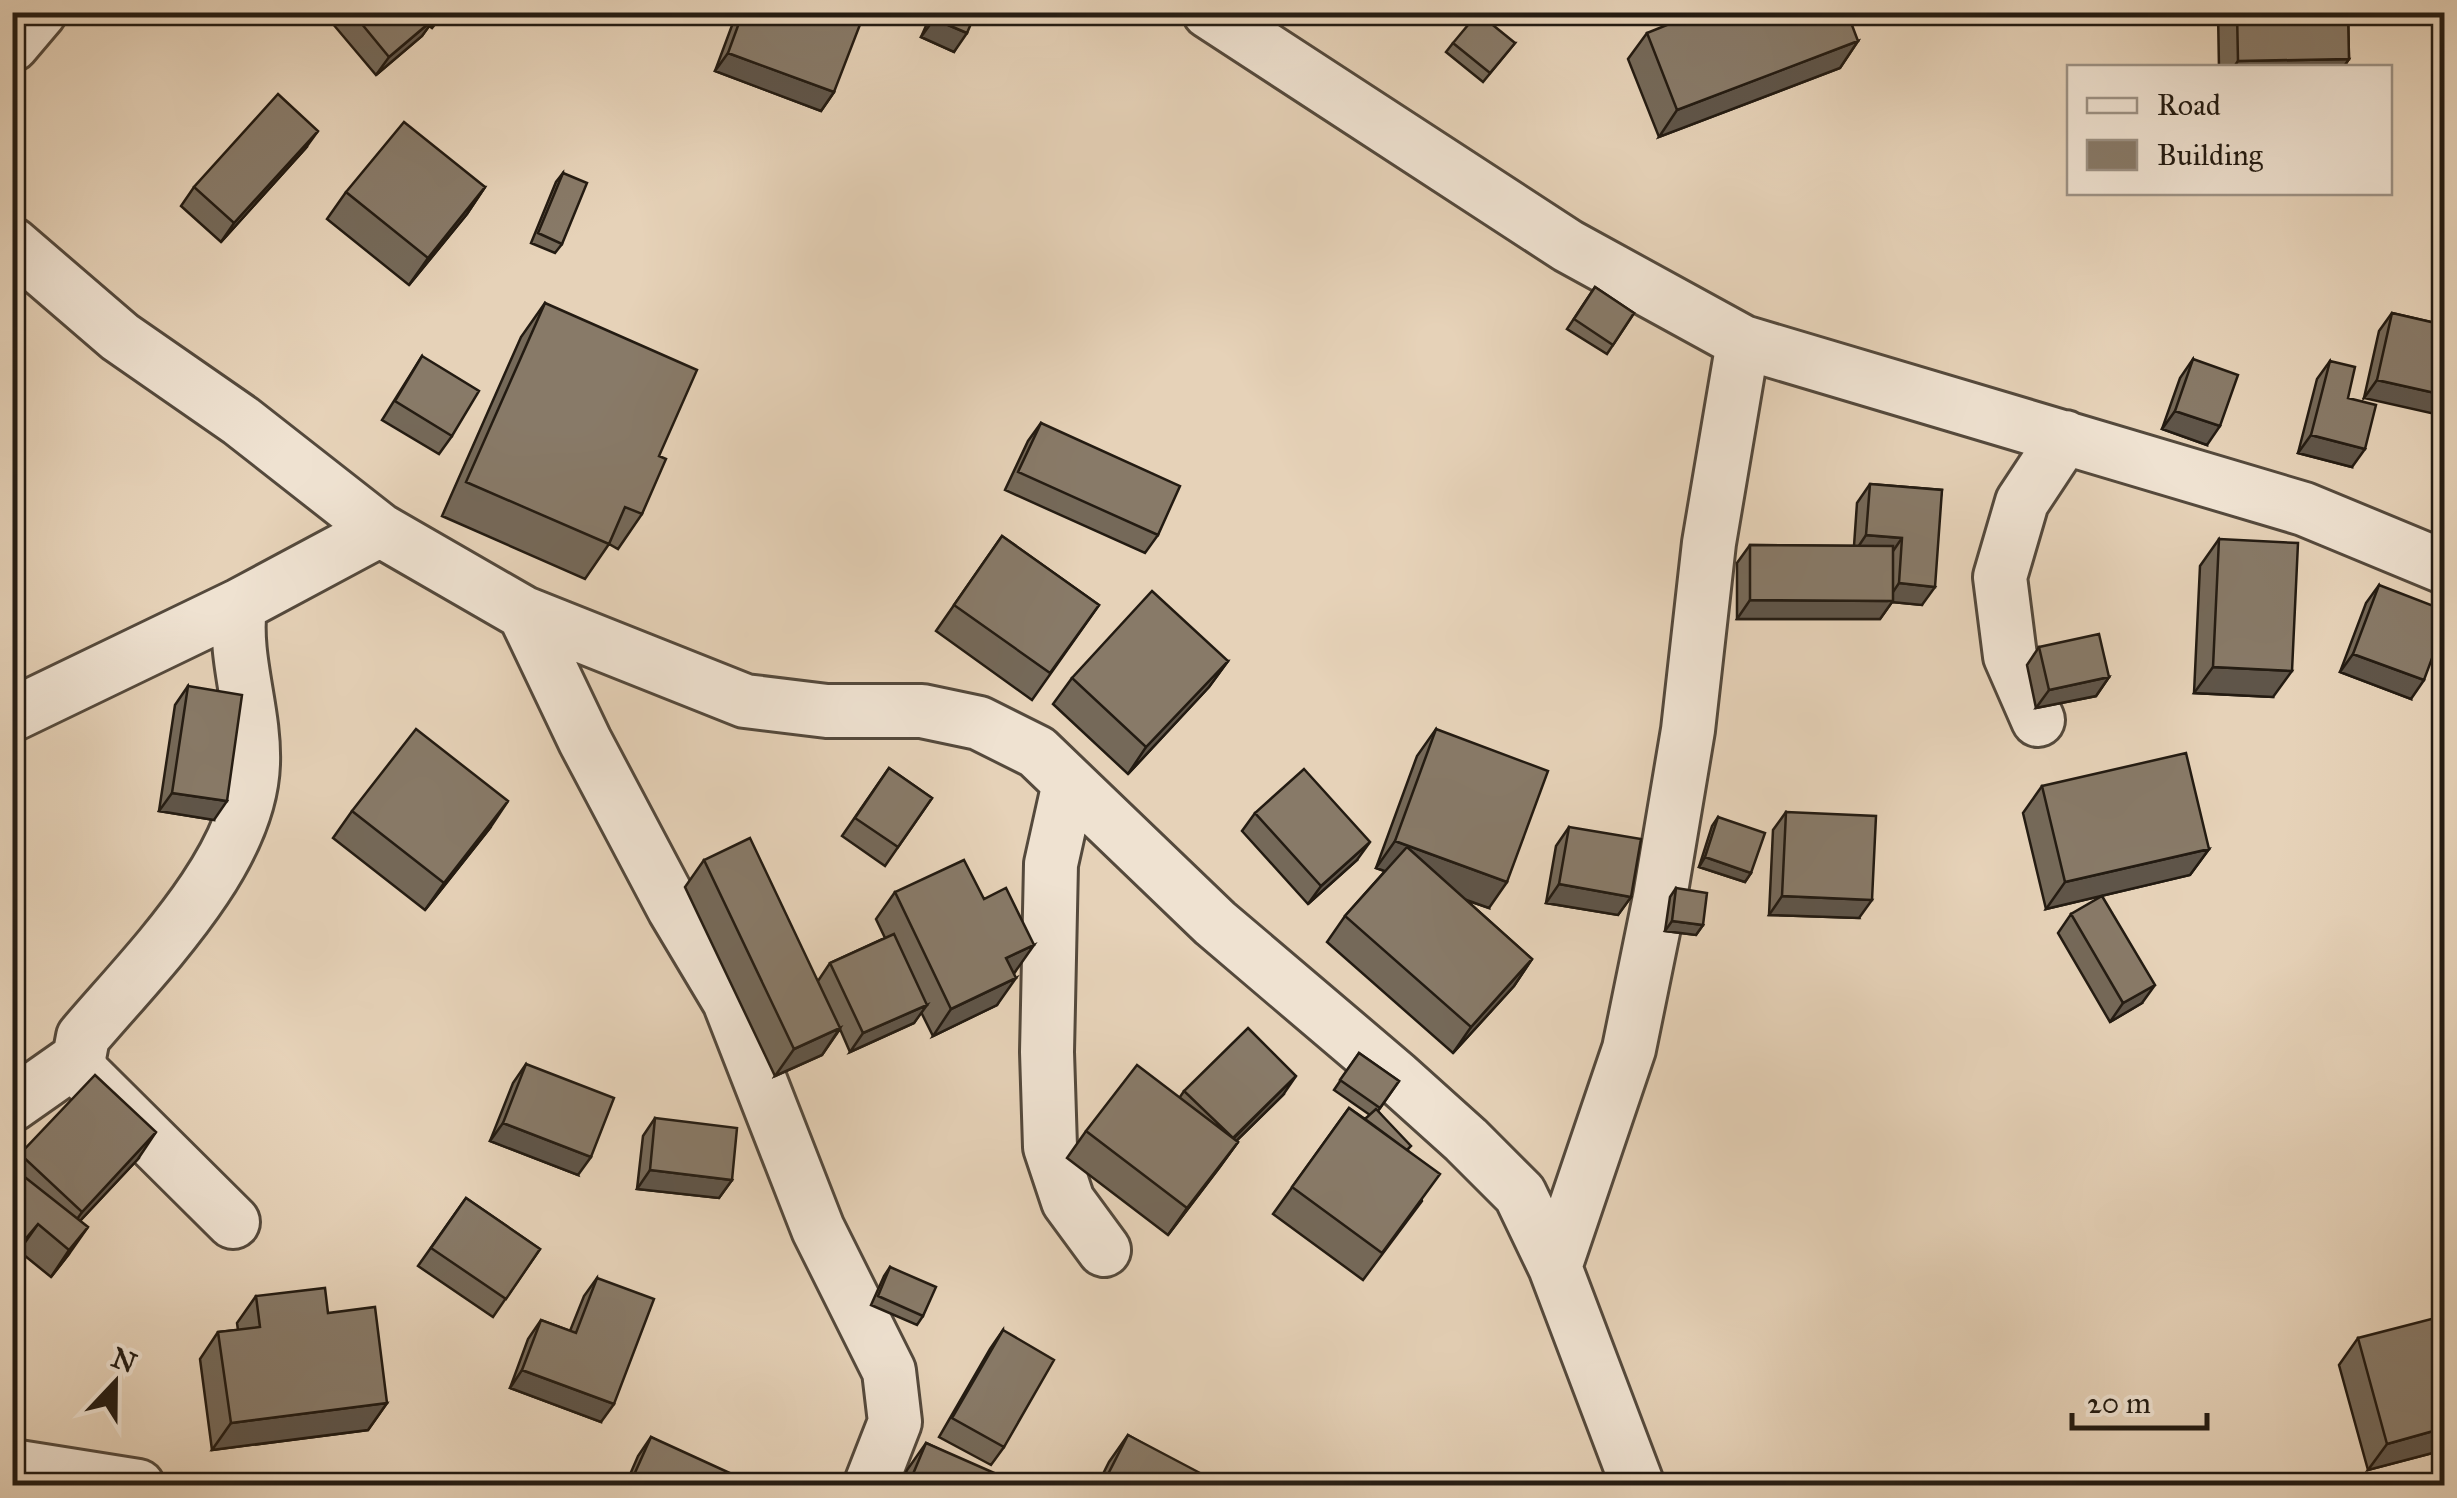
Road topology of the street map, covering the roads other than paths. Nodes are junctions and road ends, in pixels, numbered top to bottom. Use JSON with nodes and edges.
{"nodes":[{"id":1,"x":40,"y":12,"type":"edge"},
{"id":2,"x":1209,"y":12,"type":"edge"},
{"id":3,"x":12,"y":45,"type":"edge"},
{"id":4,"x":12,"y":244,"type":"edge"},
{"id":5,"x":1743,"y":342,"type":"junction"},
{"id":6,"x":2065,"y":437,"type":"junction"},
{"id":7,"x":380,"y":530,"type":"junction"},
{"id":8,"x":2444,"y":567,"type":"edge"},
{"id":9,"x":240,"y":605,"type":"junction"},
{"id":10,"x":524,"y":613,"type":"junction"},
{"id":11,"x":12,"y":715,"type":"edge"},
{"id":12,"x":2038,"y":720,"type":"dead end"},
{"id":13,"x":1068,"y":783,"type":"junction"},
{"id":14,"x":79,"y":1058,"type":"junction"},
{"id":15,"x":12,"y":1105,"type":"edge"},
{"id":16,"x":234,"y":1222,"type":"dead end"},
{"id":17,"x":1104,"y":1250,"type":"dead end"},
{"id":18,"x":1556,"y":1267,"type":"junction"},
{"id":19,"x":12,"y":1466,"type":"edge"},
{"id":20,"x":138,"y":1486,"type":"edge"},
{"id":21,"x":870,"y":1486,"type":"edge"},
{"id":22,"x":1638,"y":1486,"type":"edge"}],
"edges":[{"from":1,"to":3,"type":"street"},
{"from":2,"to":5,"type":"street"},
{"from":4,"to":7,"type":"street"},
{"from":5,"to":6,"type":"street"},
{"from":5,"to":18,"type":"street"},
{"from":6,"to":8,"type":"street"},
{"from":6,"to":12,"type":"street"},
{"from":7,"to":9,"type":"street"},
{"from":7,"to":10,"type":"street"},
{"from":9,"to":11,"type":"street"},
{"from":9,"to":14,"type":"street"},
{"from":10,"to":13,"type":"street"},
{"from":10,"to":21,"type":"street"},
{"from":13,"to":17,"type":"street"},
{"from":13,"to":18,"type":"street"},
{"from":14,"to":15,"type":"street"},
{"from":14,"to":16,"type":"street"},
{"from":18,"to":22,"type":"street"},
{"from":19,"to":20,"type":"street"}]}
